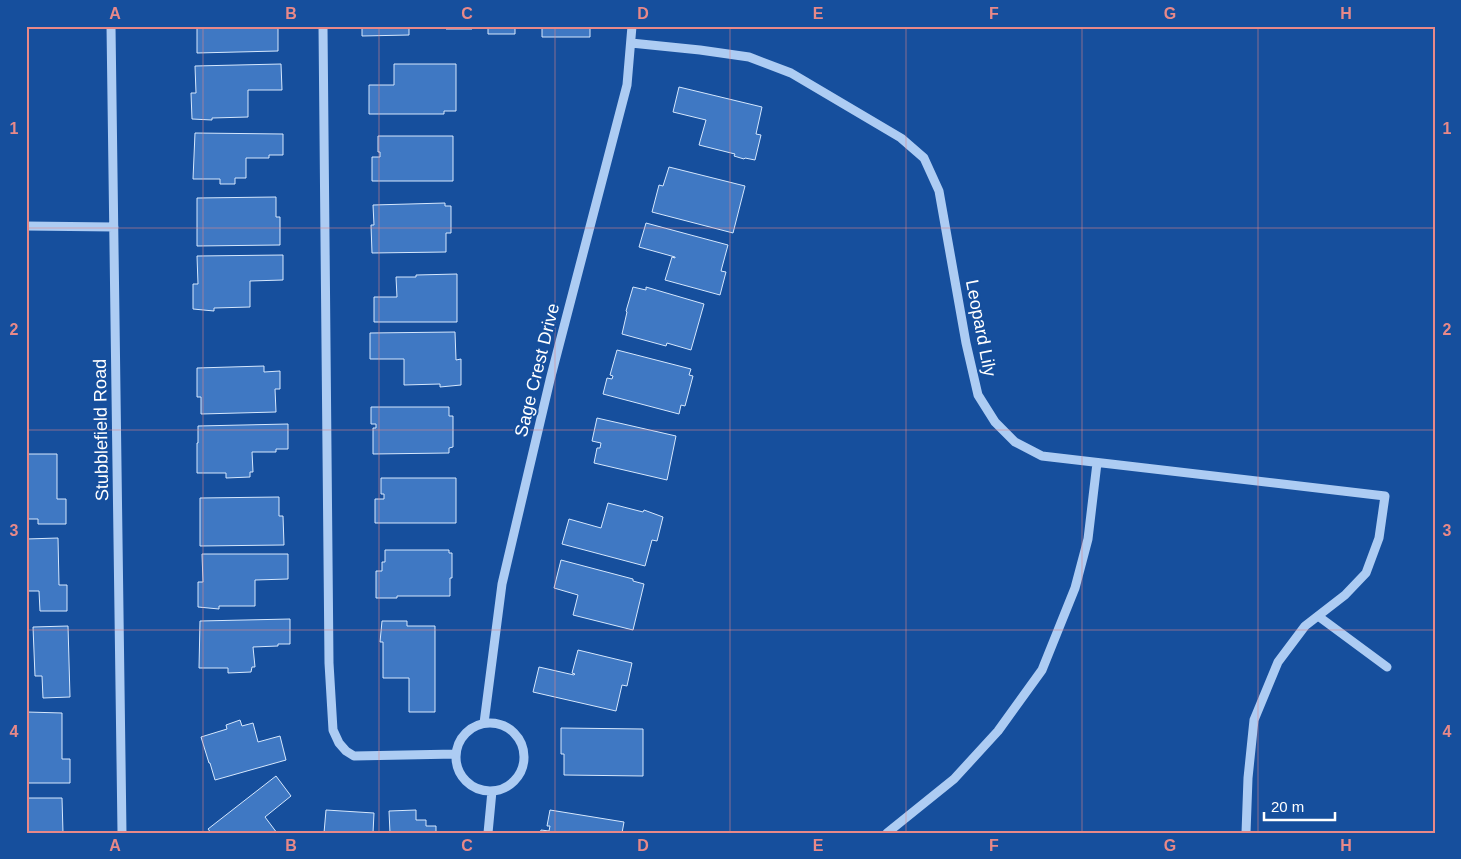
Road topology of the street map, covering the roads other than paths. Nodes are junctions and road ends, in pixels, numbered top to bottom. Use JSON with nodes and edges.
{"nodes":[{"id":1,"x":111,"y":26,"type":"edge"},
{"id":2,"x":323,"y":26,"type":"edge"},
{"id":3,"x":632,"y":26,"type":"edge"},
{"id":4,"x":631,"y":43,"type":"junction"},
{"id":5,"x":26,"y":226,"type":"edge"},
{"id":6,"x":114,"y":227,"type":"junction"},
{"id":7,"x":1097,"y":462,"type":"junction"},
{"id":8,"x":1318,"y":616,"type":"junction"},
{"id":9,"x":1387,"y":667,"type":"dead end"},
{"id":10,"x":484,"y":723,"type":"junction"},
{"id":11,"x":456,"y":754,"type":"junction"},
{"id":12,"x":492,"y":791,"type":"junction"},
{"id":13,"x":122,"y":833,"type":"edge"},
{"id":14,"x":488,"y":833,"type":"edge"},
{"id":15,"x":887,"y":833,"type":"edge"},
{"id":16,"x":1246,"y":833,"type":"edge"}],
"edges":[{"from":1,"to":6,"type":"street","name":"Stubblefield Road"},
{"from":2,"to":11,"type":"street"},
{"from":3,"to":4,"type":"street","name":"Sage Crest Drive"},
{"from":4,"to":7,"type":"street","name":"Leopard Lily"},
{"from":4,"to":10,"type":"street","name":"Sage Crest Drive"},
{"from":5,"to":6,"type":"street"},
{"from":6,"to":13,"type":"street","name":"Stubblefield Road"},
{"from":7,"to":8,"type":"street","name":"Leopard Lily"},
{"from":7,"to":15,"type":"street"},
{"from":8,"to":9,"type":"street"},
{"from":8,"to":16,"type":"street"},
{"from":10,"to":11,"type":"street"},
{"from":10,"to":12,"type":"street"},
{"from":11,"to":12,"type":"street"},
{"from":12,"to":14,"type":"street"}]}
